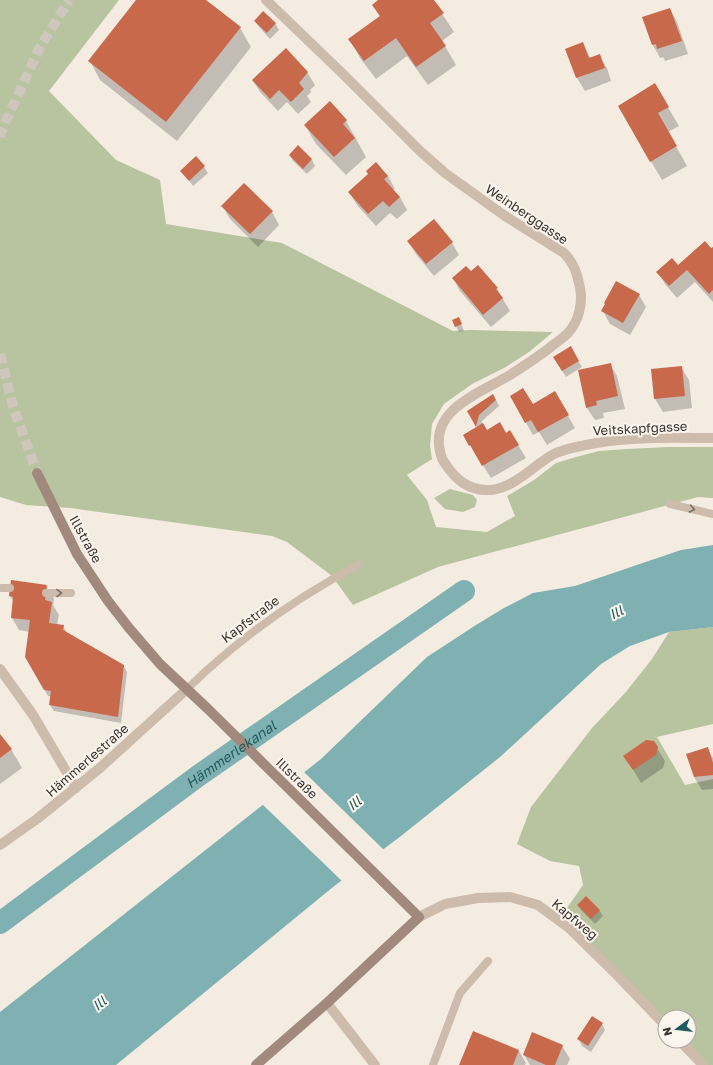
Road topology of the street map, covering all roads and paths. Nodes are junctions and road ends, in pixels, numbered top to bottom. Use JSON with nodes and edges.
{"nodes":[{"id":1,"x":266,"y":0,"type":"edge"},
{"id":2,"x":713,"y":438,"type":"edge"},
{"id":3,"x":447,"y":466,"type":"joint"},
{"id":4,"x":37,"y":473,"type":"tunnel mouth"},
{"id":5,"x":670,"y":504,"type":"dead end"},
{"id":6,"x":713,"y":514,"type":"edge"},
{"id":7,"x":358,"y":565,"type":"dead end"},
{"id":8,"x":46,"y":593,"type":"dead end"},
{"id":9,"x":71,"y":593,"type":"dead end"},
{"id":10,"x":0,"y":669,"type":"edge"},
{"id":11,"x":187,"y":689,"type":"junction"},
{"id":12,"x":76,"y":788,"type":"junction"},
{"id":13,"x":0,"y":845,"type":"edge"},
{"id":14,"x":419,"y":917,"type":"junction"},
{"id":15,"x":488,"y":961,"type":"dead end"},
{"id":16,"x":327,"y":1003,"type":"junction"},
{"id":17,"x":657,"y":1016,"type":"edge"},
{"id":18,"x":687,"y":1049,"type":"edge"},
{"id":19,"x":699,"y":1063,"type":"edge"},
{"id":20,"x":256,"y":1065,"type":"edge"},
{"id":21,"x":375,"y":1065,"type":"edge"},
{"id":22,"x":433,"y":1065,"type":"edge"}],
"edges":[{"from":1,"to":3,"type":"street","name":"Weinberggasse"},
{"from":2,"to":3,"type":"street","name":"Veitskapfgasse"},
{"from":4,"to":11,"type":"main road","name":"Illstraße"},
{"from":5,"to":6,"type":"lane","one_way":true},
{"from":7,"to":11,"type":"lane","name":"Kapfstraße"},
{"from":8,"to":9,"type":"lane","one_way":true},
{"from":10,"to":12,"type":"street"},
{"from":11,"to":12,"type":"street","name":"Hämmerlestraße"},
{"from":11,"to":14,"type":"main road","name":"Illstraße"},
{"from":12,"to":13,"type":"street","name":"Hämmerlestraße"},
{"from":14,"to":16,"type":"main road"},
{"from":14,"to":17,"type":"street","name":"Kapfweg"},
{"from":15,"to":22,"type":"lane"},
{"from":16,"to":20,"type":"main road"},
{"from":16,"to":21,"type":"street"},
{"from":18,"to":19,"type":"street"}]}
